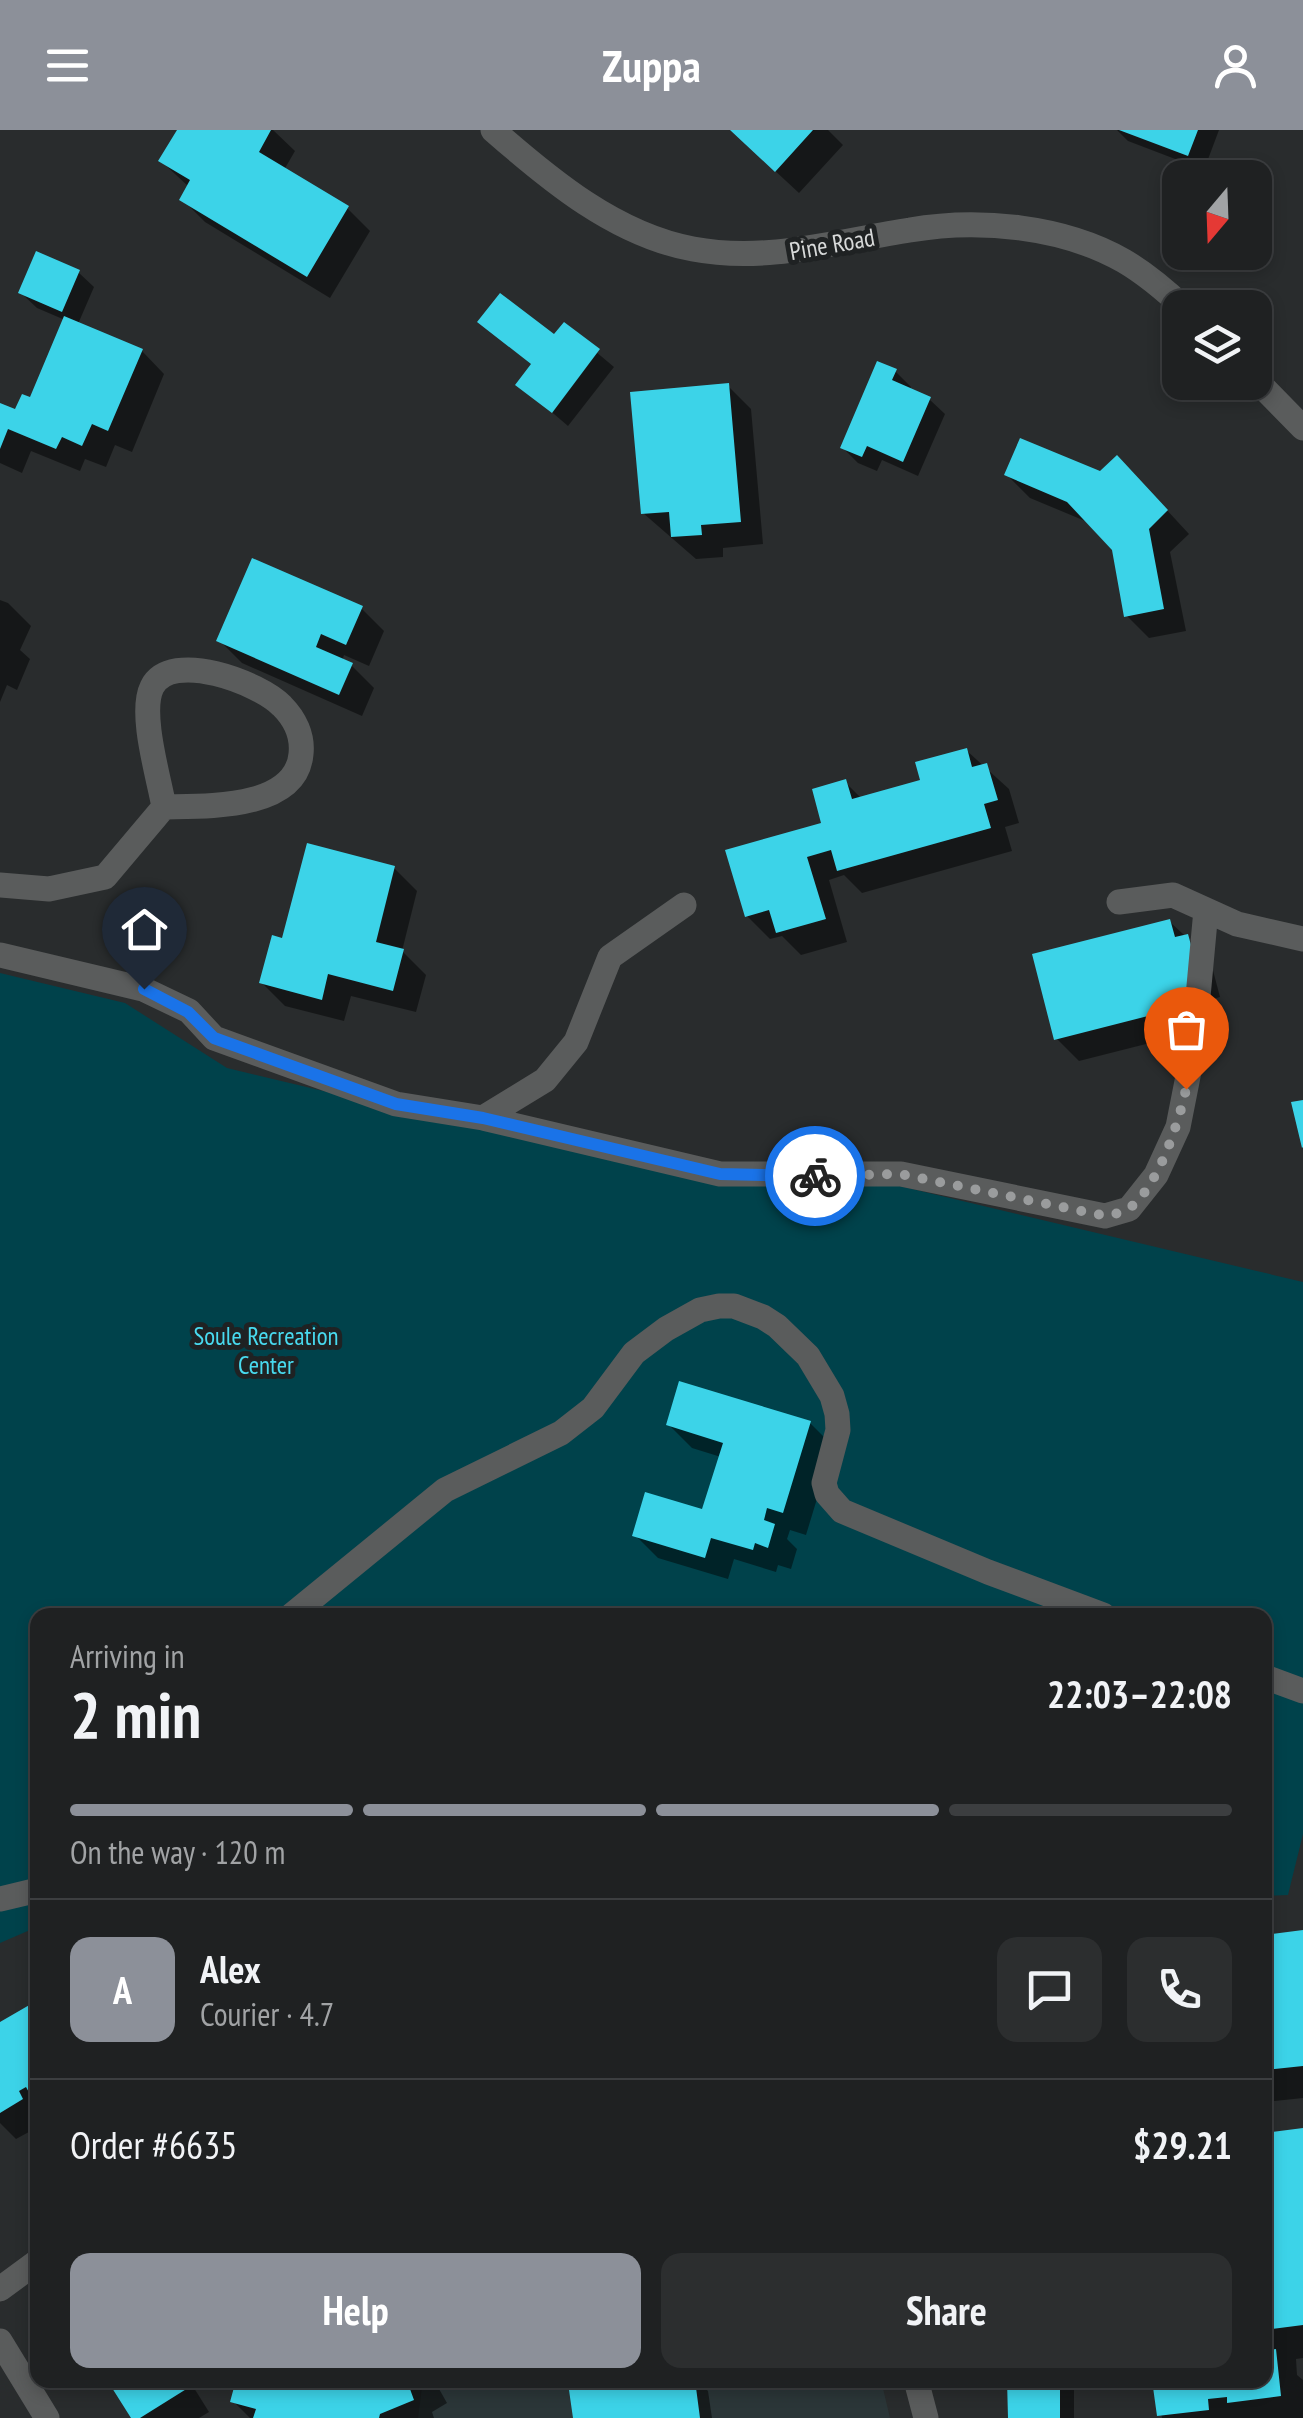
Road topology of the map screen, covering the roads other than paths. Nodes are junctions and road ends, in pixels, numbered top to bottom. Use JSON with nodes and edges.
{"nodes":[{"id":1,"x":493,"y":130,"type":"edge"},
{"id":2,"x":1165,"y":290,"type":"edge"},
{"id":3,"x":1272,"y":396,"type":"edge"},
{"id":4,"x":1303,"y":428,"type":"edge"},
{"id":5,"x":164,"y":808,"type":"junction"},
{"id":6,"x":0,"y":885,"type":"edge"},
{"id":7,"x":1119,"y":902,"type":"dead end"},
{"id":8,"x":684,"y":906,"type":"dead end"},
{"id":9,"x":1206,"y":910,"type":"junction"},
{"id":10,"x":1303,"y":938,"type":"edge"},
{"id":11,"x":0,"y":955,"type":"edge"},
{"id":12,"x":483,"y":1118,"type":"junction"},
{"id":13,"x":301,"y":1608,"type":"edge"},
{"id":14,"x":1085,"y":1608,"type":"edge"},
{"id":15,"x":1272,"y":1679,"type":"edge"},
{"id":16,"x":1303,"y":1691,"type":"edge"},
{"id":17,"x":30,"y":1892,"type":"edge"},
{"id":18,"x":0,"y":1899,"type":"edge"},
{"id":19,"x":30,"y":2267,"type":"edge"},
{"id":20,"x":0,"y":2289,"type":"edge"},
{"id":21,"x":0,"y":2341,"type":"edge"},
{"id":22,"x":918,"y":2388,"type":"edge"},
{"id":23,"x":48,"y":2418,"type":"edge"},
{"id":24,"x":926,"y":2418,"type":"edge"}],
"edges":[{"from":1,"to":2,"type":"street","name":"Pine Road"},
{"from":3,"to":4,"type":"street"},
{"from":5,"to":5,"type":"street"},
{"from":5,"to":6,"type":"street"},
{"from":7,"to":9,"type":"street"},
{"from":8,"to":12,"type":"street"},
{"from":9,"to":10,"type":"street"},
{"from":9,"to":12,"type":"street"},
{"from":11,"to":12,"type":"street"},
{"from":13,"to":14,"type":"street"},
{"from":15,"to":16,"type":"street"},
{"from":17,"to":18,"type":"street"},
{"from":19,"to":20,"type":"street"},
{"from":21,"to":23,"type":"street"},
{"from":22,"to":24,"type":"street"}]}
